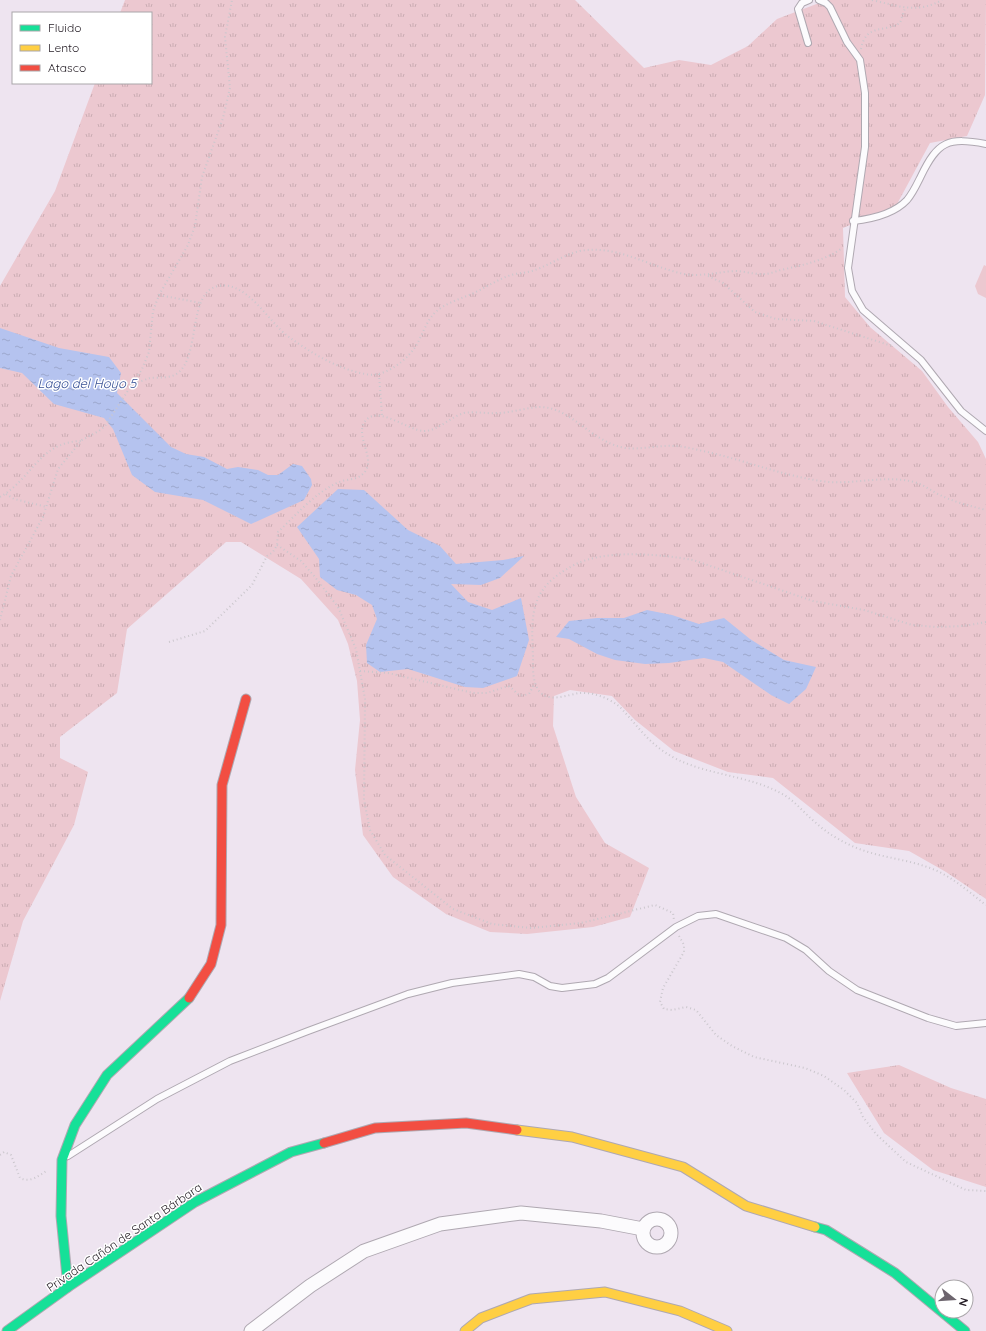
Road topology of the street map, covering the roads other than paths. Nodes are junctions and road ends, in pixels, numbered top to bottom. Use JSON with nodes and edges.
{"nodes":[{"id":1,"x":808,"y":0,"type":"edge"},
{"id":2,"x":819,"y":0,"type":"edge"},
{"id":3,"x":808,"y":43,"type":"dead end"},
{"id":4,"x":986,"y":144,"type":"edge"},
{"id":5,"x":853,"y":221,"type":"junction"},
{"id":6,"x":986,"y":431,"type":"edge"},
{"id":7,"x":246,"y":699,"type":"dead end"},
{"id":8,"x":986,"y":1022,"type":"edge"},
{"id":9,"x":62,"y":1160,"type":"junction"},
{"id":10,"x":643,"y":1229,"type":"dead end"},
{"id":11,"x":68,"y":1287,"type":"junction"},
{"id":12,"x":7,"y":1331,"type":"edge"},
{"id":13,"x":251,"y":1331,"type":"edge"},
{"id":14,"x":465,"y":1331,"type":"edge"},
{"id":15,"x":727,"y":1331,"type":"edge"},
{"id":16,"x":965,"y":1331,"type":"edge"}],
"edges":[{"from":1,"to":3,"type":"lane"},
{"from":2,"to":5,"type":"lane"},
{"from":4,"to":5,"type":"lane"},
{"from":5,"to":6,"type":"lane"},
{"from":7,"to":9,"type":"street"},
{"from":8,"to":9,"type":"lane"},
{"from":9,"to":11,"type":"street"},
{"from":10,"to":13,"type":"street"},
{"from":11,"to":12,"type":"street","name":"Privada Cañón de Santa Bárbara"},
{"from":11,"to":16,"type":"street","name":"Privada Cañón de Santa Bárbara"},
{"from":14,"to":15,"type":"street"}]}
